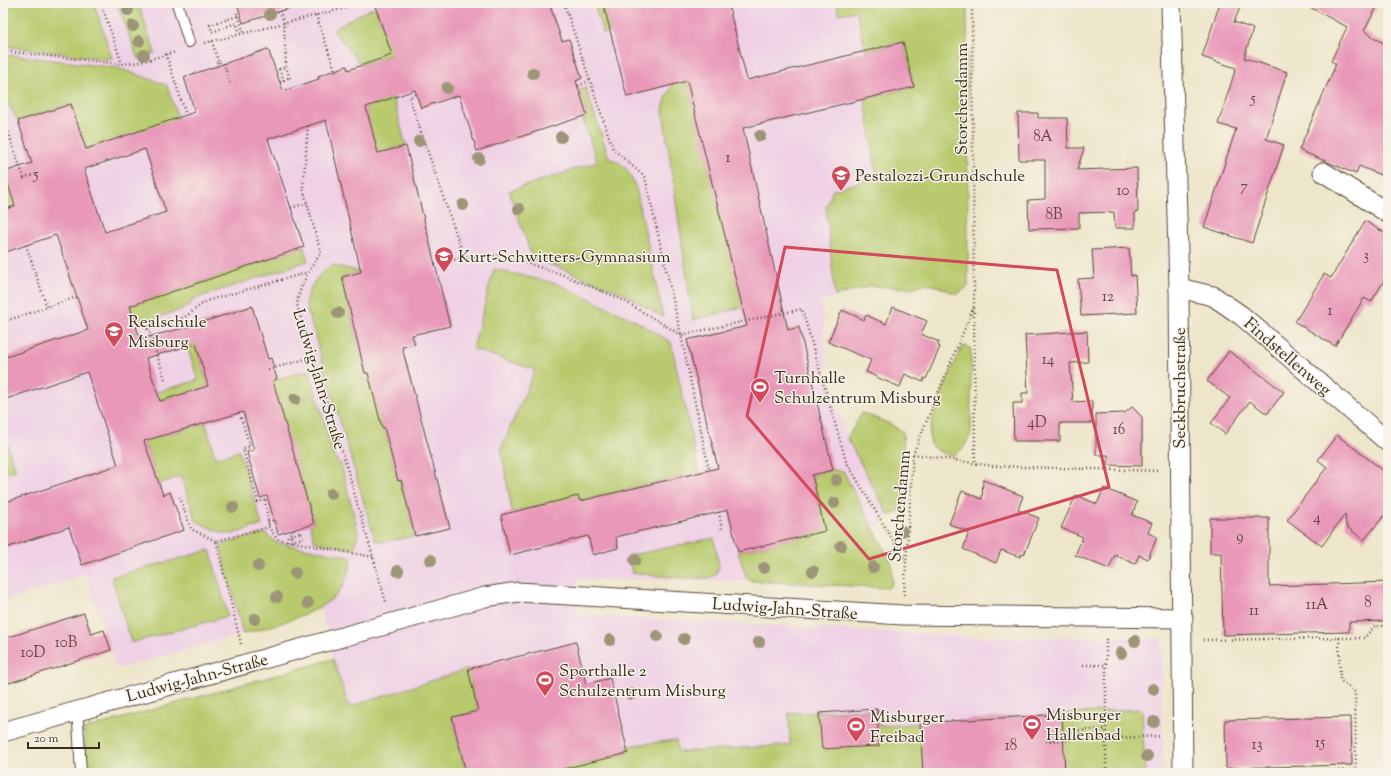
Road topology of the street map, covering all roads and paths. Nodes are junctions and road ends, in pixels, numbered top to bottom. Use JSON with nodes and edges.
{"nodes":[{"id":1,"x":101,"y":3,"type":"edge"},
{"id":2,"x":177,"y":3,"type":"edge"},
{"id":3,"x":277,"y":3,"type":"edge"},
{"id":4,"x":564,"y":3,"type":"edge"},
{"id":5,"x":972,"y":3,"type":"edge"},
{"id":6,"x":1171,"y":3,"type":"edge"},
{"id":7,"x":316,"y":15,"type":"dead end"},
{"id":8,"x":244,"y":32,"type":"dead end"},
{"id":9,"x":240,"y":33,"type":"dead end"},
{"id":10,"x":212,"y":41,"type":"dead end"},
{"id":11,"x":189,"y":42,"type":"dead end"},
{"id":12,"x":166,"y":54,"type":"dead end"},
{"id":13,"x":218,"y":61,"type":"junction"},
{"id":14,"x":122,"y":64,"type":"dead end"},
{"id":15,"x":216,"y":67,"type":"dead end"},
{"id":16,"x":336,"y":73,"type":"dead end"},
{"id":17,"x":290,"y":78,"type":"junction"},
{"id":18,"x":589,"y":81,"type":"junction"},
{"id":19,"x":230,"y":83,"type":"dead end"},
{"id":20,"x":578,"y":86,"type":"dead end"},
{"id":21,"x":416,"y":95,"type":"dead end"},
{"id":22,"x":186,"y":116,"type":"dead end"},
{"id":23,"x":3,"y":117,"type":"edge"},
{"id":24,"x":308,"y":126,"type":"dead end"},
{"id":25,"x":1323,"y":172,"type":"dead end"},
{"id":26,"x":36,"y":174,"type":"dead end"},
{"id":27,"x":308,"y":203,"type":"junction"},
{"id":28,"x":291,"y":208,"type":"dead end"},
{"id":29,"x":1388,"y":213,"type":"edge"},
{"id":30,"x":26,"y":245,"type":"dead end"},
{"id":31,"x":464,"y":257,"type":"junction"},
{"id":32,"x":436,"y":265,"type":"dead end"},
{"id":33,"x":307,"y":273,"type":"junction"},
{"id":34,"x":1179,"y":288,"type":"junction"},
{"id":35,"x":77,"y":297,"type":"dead end"},
{"id":36,"x":974,"y":306,"type":"junction"},
{"id":37,"x":47,"y":307,"type":"junction"},
{"id":38,"x":3,"y":322,"type":"edge"},
{"id":39,"x":681,"y":335,"type":"junction"},
{"id":40,"x":312,"y":357,"type":"junction"},
{"id":41,"x":268,"y":370,"type":"dead end"},
{"id":42,"x":165,"y":379,"type":"dead end"},
{"id":43,"x":245,"y":417,"type":"dead end"},
{"id":44,"x":1388,"y":442,"type":"edge"},
{"id":45,"x":913,"y":454,"type":"junction"},
{"id":46,"x":975,"y":464,"type":"junction"},
{"id":47,"x":709,"y":470,"type":"dead end"},
{"id":48,"x":1179,"y":471,"type":"junction"},
{"id":49,"x":180,"y":497,"type":"dead end"},
{"id":50,"x":719,"y":512,"type":"dead end"},
{"id":51,"x":274,"y":520,"type":"dead end"},
{"id":52,"x":268,"y":522,"type":"junction"},
{"id":53,"x":269,"y":528,"type":"junction"},
{"id":54,"x":290,"y":530,"type":"dead end"},
{"id":55,"x":722,"y":530,"type":"dead end"},
{"id":56,"x":216,"y":541,"type":"junction"},
{"id":57,"x":287,"y":541,"type":"junction"},
{"id":58,"x":372,"y":557,"type":"junction"},
{"id":59,"x":905,"y":561,"type":"junction"},
{"id":60,"x":903,"y":615,"type":"junction"},
{"id":61,"x":1106,"y":618,"type":"junction"},
{"id":62,"x":1182,"y":618,"type":"junction"},
{"id":63,"x":1384,"y":621,"type":"dead end"},
{"id":64,"x":392,"y":624,"type":"junction"},
{"id":65,"x":1384,"y":626,"type":"junction"},
{"id":66,"x":1388,"y":626,"type":"edge"},
{"id":67,"x":1316,"y":633,"type":"dead end"},
{"id":68,"x":1258,"y":634,"type":"dead end"},
{"id":69,"x":238,"y":636,"type":"dead end"},
{"id":70,"x":1316,"y":638,"type":"junction"},
{"id":71,"x":1339,"y":638,"type":"junction"},
{"id":72,"x":1258,"y":639,"type":"junction"},
{"id":73,"x":1183,"y":640,"type":"junction"},
{"id":74,"x":1083,"y":665,"type":"dead end"},
{"id":75,"x":1106,"y":665,"type":"junction"},
{"id":76,"x":75,"y":711,"type":"junction"},
{"id":77,"x":1105,"y":729,"type":"junction"},
{"id":78,"x":3,"y":732,"type":"edge"},
{"id":79,"x":1183,"y":735,"type":"junction"},
{"id":80,"x":1105,"y":739,"type":"junction"},
{"id":81,"x":1318,"y":766,"type":"dead end"},
{"id":82,"x":1259,"y":767,"type":"dead end"},
{"id":83,"x":1318,"y":771,"type":"junction"},
{"id":84,"x":1259,"y":772,"type":"edge"},
{"id":85,"x":81,"y":773,"type":"edge"},
{"id":86,"x":1106,"y":773,"type":"edge"},
{"id":87,"x":1183,"y":773,"type":"edge"},
{"id":88,"x":1226,"y":773,"type":"edge"}],
"edges":[{"from":1,"to":14,"type":"path"},
{"from":2,"to":11,"type":"lane"},
{"from":3,"to":17,"type":"path"},
{"from":4,"to":18,"type":"path"},
{"from":5,"to":36,"type":"path","name":"Storchendamm"},
{"from":6,"to":34,"type":"street","name":"Seckbruchstraße"},
{"from":7,"to":16,"type":"path"},
{"from":8,"to":9,"type":"path"},
{"from":10,"to":13,"type":"path"},
{"from":12,"to":22,"type":"path"},
{"from":13,"to":15,"type":"path"},
{"from":13,"to":19,"type":"path"},
{"from":17,"to":17,"type":"path"},
{"from":18,"to":20,"type":"path"},
{"from":18,"to":39,"type":"path"},
{"from":21,"to":31,"type":"path"},
{"from":23,"to":26,"type":"path"},
{"from":24,"to":27,"type":"path"},
{"from":25,"to":29,"type":"street"},
{"from":27,"to":28,"type":"path"},
{"from":27,"to":33,"type":"path"},
{"from":30,"to":37,"type":"path"},
{"from":31,"to":32,"type":"path"},
{"from":31,"to":39,"type":"path"},
{"from":33,"to":40,"type":"path","name":"Ludwig-Jahn-Straße"},
{"from":33,"to":42,"type":"path"},
{"from":34,"to":44,"type":"street","name":"Findstellenweg"},
{"from":34,"to":48,"type":"street","name":"Seckbruchstraße"},
{"from":35,"to":37,"type":"path"},
{"from":36,"to":45,"type":"path","name":"Storchendamm"},
{"from":36,"to":46,"type":"path"},
{"from":37,"to":38,"type":"path"},
{"from":39,"to":47,"type":"path"},
{"from":39,"to":59,"type":"path"},
{"from":40,"to":41,"type":"path"},
{"from":40,"to":58,"type":"path","name":"Ludwig-Jahn-Straße"},
{"from":43,"to":52,"type":"path"},
{"from":45,"to":46,"type":"path"},
{"from":45,"to":59,"type":"path","name":"Storchendamm"},
{"from":46,"to":48,"type":"path"},
{"from":48,"to":62,"type":"street","name":"Seckbruchstraße"},
{"from":49,"to":56,"type":"path"},
{"from":50,"to":55,"type":"path"},
{"from":51,"to":52,"type":"path"},
{"from":52,"to":53,"type":"path"},
{"from":53,"to":56,"type":"path"},
{"from":53,"to":57,"type":"path"},
{"from":54,"to":57,"type":"path"},
{"from":56,"to":69,"type":"path"},
{"from":57,"to":58,"type":"path"},
{"from":58,"to":64,"type":"path","name":"Ludwig-Jahn-Straße"},
{"from":59,"to":60,"type":"path","name":"Storchendamm"},
{"from":60,"to":61,"type":"street","name":"Ludwig-Jahn-Straße"},
{"from":60,"to":64,"type":"street","name":"Ludwig-Jahn-Straße"},
{"from":61,"to":62,"type":"street","name":"Ludwig-Jahn-Straße"},
{"from":61,"to":75,"type":"path"},
{"from":62,"to":73,"type":"street","name":"Seckbruchstraße"},
{"from":63,"to":65,"type":"path"},
{"from":64,"to":76,"type":"street","name":"Ludwig-Jahn-Straße"},
{"from":65,"to":66,"type":"path"},
{"from":65,"to":71,"type":"path"},
{"from":67,"to":70,"type":"path"},
{"from":68,"to":72,"type":"path"},
{"from":70,"to":71,"type":"path"},
{"from":70,"to":72,"type":"path"},
{"from":71,"to":83,"type":"path"},
{"from":72,"to":73,"type":"path"},
{"from":73,"to":79,"type":"street","name":"Seckbruchstraße"},
{"from":74,"to":75,"type":"path"},
{"from":75,"to":77,"type":"path"},
{"from":76,"to":78,"type":"street","name":"Ludwig-Jahn-Straße"},
{"from":76,"to":85,"type":"lane"},
{"from":77,"to":80,"type":"path"},
{"from":77,"to":80,"type":"path"},
{"from":79,"to":80,"type":"path"},
{"from":79,"to":87,"type":"street","name":"Seckbruchstraße"},
{"from":80,"to":86,"type":"path"},
{"from":81,"to":83,"type":"path"},
{"from":82,"to":84,"type":"path"},
{"from":83,"to":84,"type":"path"},
{"from":84,"to":88,"type":"path"}]}
